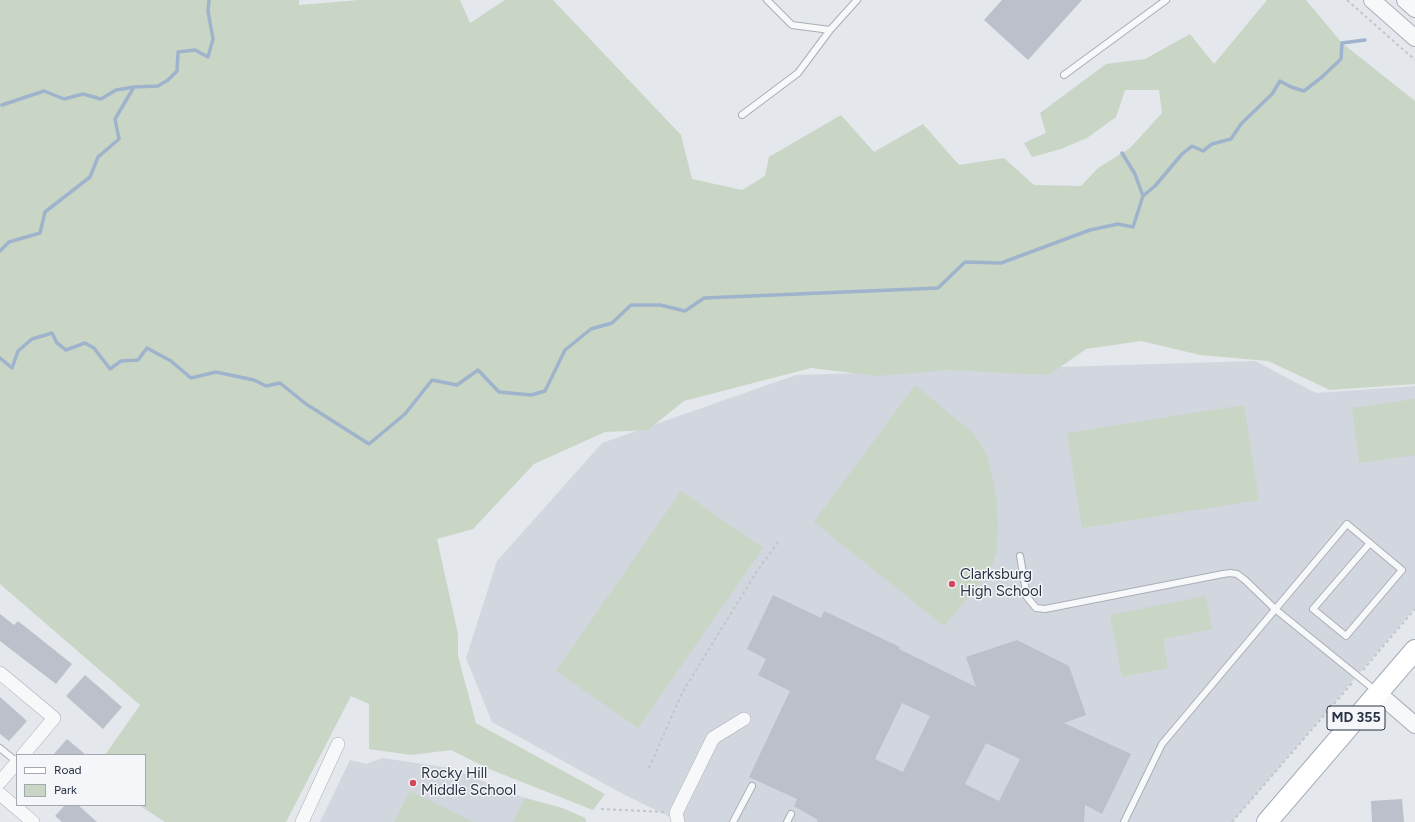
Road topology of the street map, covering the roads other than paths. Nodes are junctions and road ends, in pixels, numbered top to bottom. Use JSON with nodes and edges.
{"nodes":[{"id":1,"x":767,"y":0,"type":"edge"},
{"id":2,"x":857,"y":0,"type":"edge"},
{"id":3,"x":1166,"y":0,"type":"edge"},
{"id":4,"x":1372,"y":0,"type":"edge"},
{"id":5,"x":1405,"y":0,"type":"edge"},
{"id":6,"x":1415,"y":9,"type":"edge"},
{"id":7,"x":830,"y":30,"type":"junction"},
{"id":8,"x":1415,"y":38,"type":"edge"},
{"id":9,"x":1064,"y":75,"type":"dead end"},
{"id":10,"x":742,"y":115,"type":"dead end"},
{"id":11,"x":1370,"y":543,"type":"junction"},
{"id":12,"x":1020,"y":556,"type":"dead end"},
{"id":13,"x":1275,"y":609,"type":"junction"},
{"id":14,"x":1415,"y":650,"type":"edge"},
{"id":15,"x":0,"y":673,"type":"edge"},
{"id":16,"x":1378,"y":693,"type":"junction"},
{"id":17,"x":744,"y":719,"type":"dead end"},
{"id":18,"x":1415,"y":725,"type":"edge"},
{"id":19,"x":338,"y":744,"type":"dead end"},
{"id":20,"x":0,"y":748,"type":"edge"},
{"id":21,"x":24,"y":754,"type":"edge"},
{"id":22,"x":16,"y":761,"type":"edge"},
{"id":23,"x":16,"y":763,"type":"edge"},
{"id":24,"x":0,"y":782,"type":"edge"},
{"id":25,"x":752,"y":786,"type":"dead end"},
{"id":26,"x":0,"y":794,"type":"edge"},
{"id":27,"x":791,"y":814,"type":"dead end"},
{"id":28,"x":677,"y":817,"type":"edge"},
{"id":29,"x":33,"y":822,"type":"edge"},
{"id":30,"x":302,"y":822,"type":"edge"},
{"id":31,"x":733,"y":822,"type":"edge"},
{"id":32,"x":787,"y":822,"type":"edge"},
{"id":33,"x":1124,"y":822,"type":"edge"},
{"id":34,"x":1267,"y":822,"type":"edge"}],
"edges":[{"from":1,"to":7,"type":"lane"},
{"from":2,"to":7,"type":"lane"},
{"from":3,"to":9,"type":"lane"},
{"from":4,"to":8,"type":"street"},
{"from":5,"to":6,"type":"street"},
{"from":7,"to":10,"type":"lane"},
{"from":11,"to":11,"type":"lane"},
{"from":11,"to":13,"type":"lane"},
{"from":12,"to":13,"type":"lane"},
{"from":13,"to":16,"type":"lane"},
{"from":13,"to":33,"type":"lane"},
{"from":14,"to":16,"type":"main road","number":"MD 355"},
{"from":15,"to":21,"type":"street"},
{"from":16,"to":18,"type":"street"},
{"from":16,"to":34,"type":"main road","number":"MD 355"},
{"from":17,"to":28,"type":"street"},
{"from":19,"to":30,"type":"street"},
{"from":20,"to":22,"type":"lane"},
{"from":23,"to":24,"type":"street"},
{"from":25,"to":31,"type":"lane"},
{"from":26,"to":29,"type":"street"},
{"from":27,"to":32,"type":"lane"}]}
